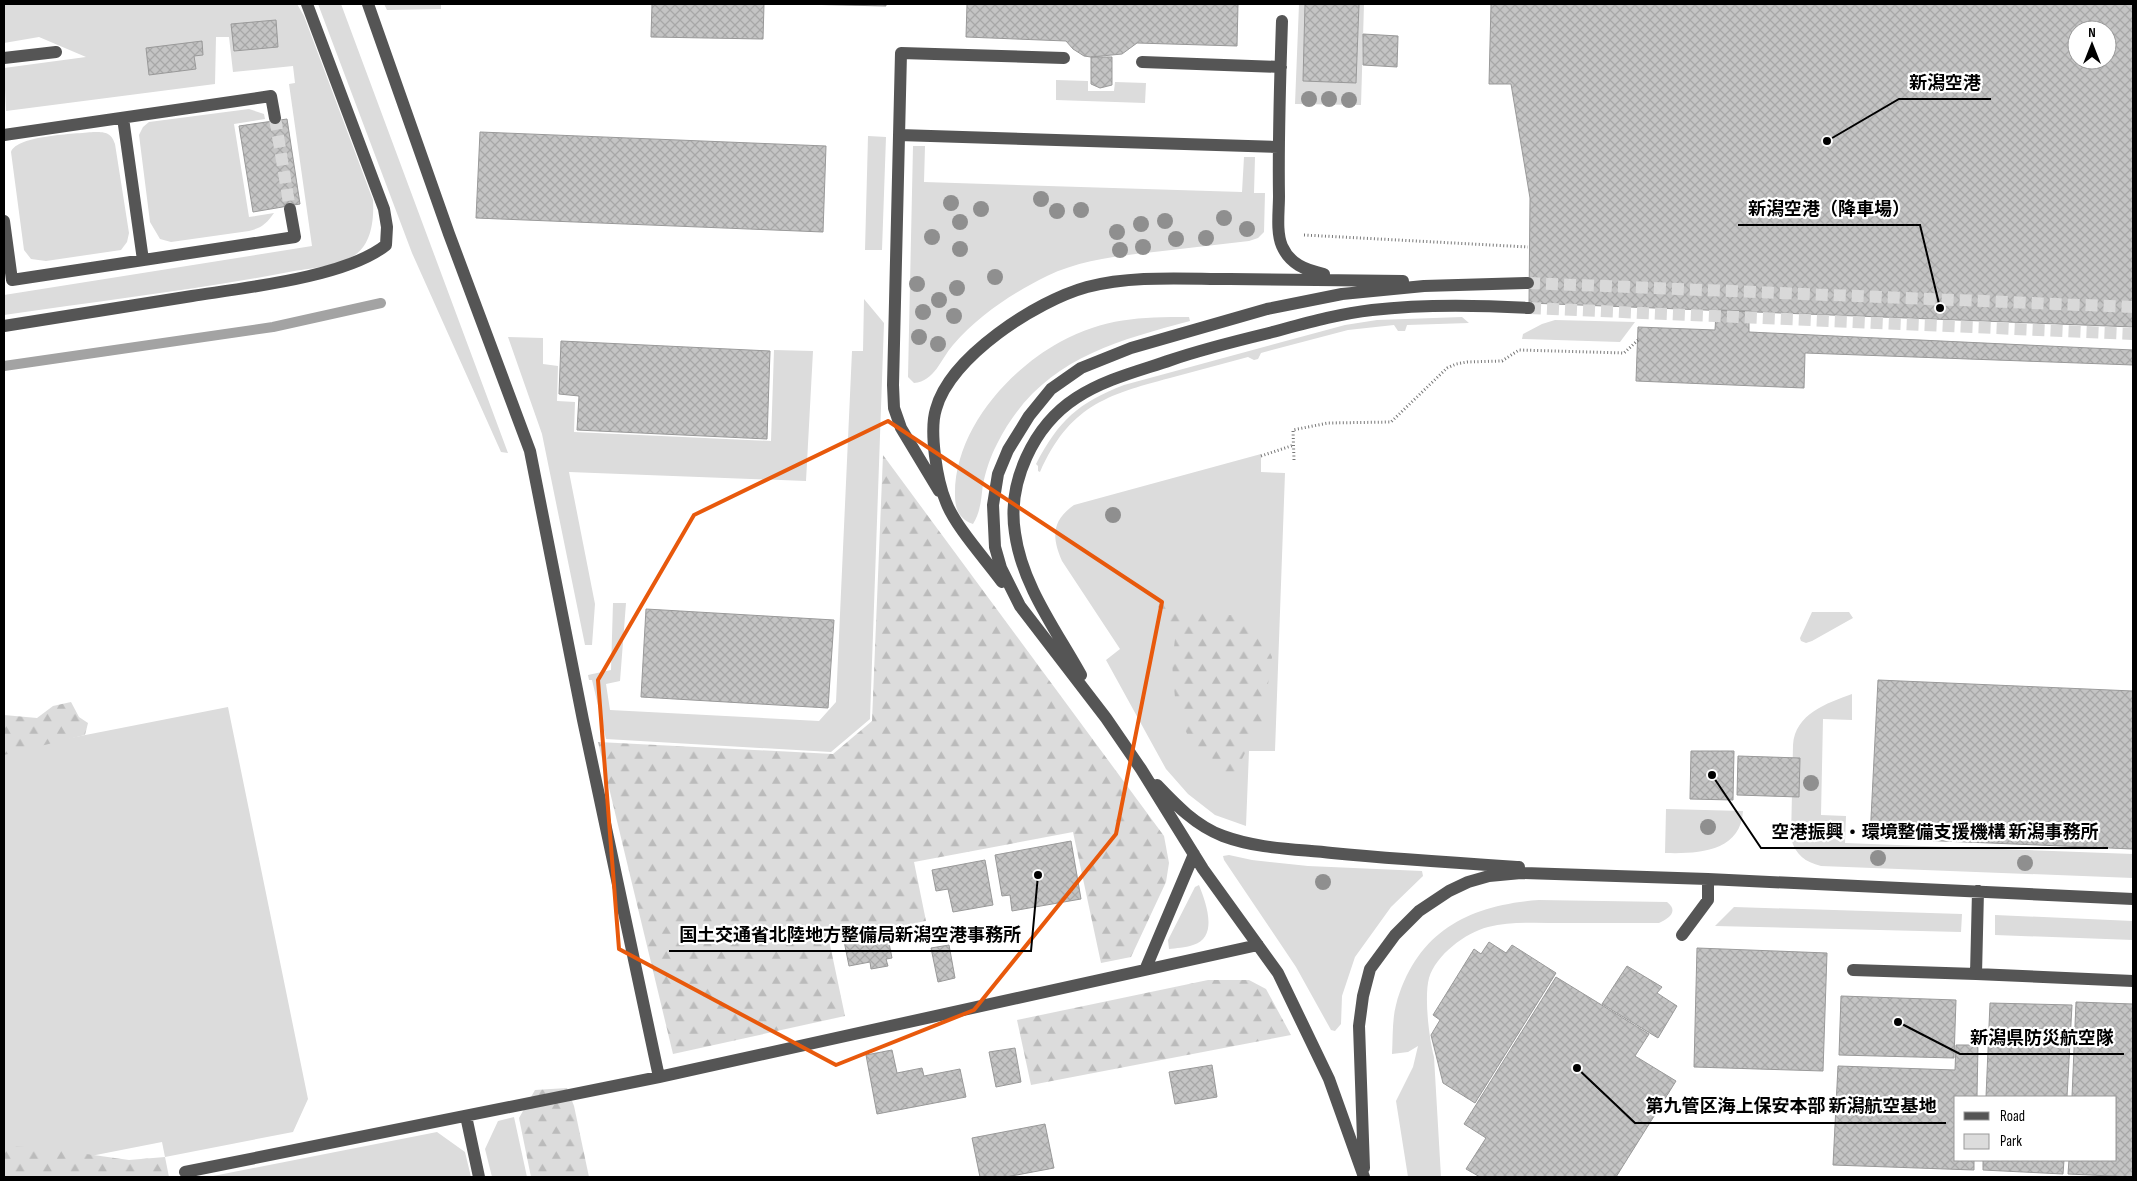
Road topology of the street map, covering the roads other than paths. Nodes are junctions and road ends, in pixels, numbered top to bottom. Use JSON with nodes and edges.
{"nodes":[{"id":1,"x":307,"y":4,"type":"edge"},
{"id":2,"x":368,"y":4,"type":"edge"},
{"id":3,"x":1282,"y":21,"type":"dead end"},
{"id":4,"x":56,"y":52,"type":"dead end"},
{"id":5,"x":4,"y":58,"type":"edge"},
{"id":6,"x":1064,"y":58,"type":"dead end"},
{"id":7,"x":1142,"y":62,"type":"dead end"},
{"id":8,"x":1280,"y":67,"type":"junction"},
{"id":9,"x":123,"y":118,"type":"junction"},
{"id":10,"x":275,"y":118,"type":"tunnel mouth"},
{"id":11,"x":4,"y":135,"type":"edge"},
{"id":12,"x":899,"y":135,"type":"junction"},
{"id":13,"x":1278,"y":147,"type":"junction"},
{"id":14,"x":290,"y":210,"type":"tunnel mouth"},
{"id":15,"x":4,"y":221,"type":"edge"},
{"id":16,"x":143,"y":260,"type":"junction"},
{"id":17,"x":1353,"y":280,"type":"junction"},
{"id":18,"x":1529,"y":308,"type":"tunnel mouth"},
{"id":19,"x":4,"y":326,"type":"edge"},
{"id":20,"x":946,"y":502,"type":"junction"},
{"id":21,"x":1020,"y":606,"type":"junction"},
{"id":22,"x":1106,"y":718,"type":"junction"},
{"id":23,"x":1141,"y":769,"type":"junction"},
{"id":24,"x":1194,"y":854,"type":"junction"},
{"id":25,"x":1661,"y":878,"type":"junction"},
{"id":26,"x":1708,"y":879,"type":"junction"},
{"id":27,"x":1978,"y":891,"type":"junction"},
{"id":28,"x":2133,"y":898,"type":"edge"},
{"id":29,"x":1682,"y":934,"type":"dead end"},
{"id":30,"x":1258,"y":945,"type":"junction"},
{"id":31,"x":1146,"y":970,"type":"junction"},
{"id":32,"x":1853,"y":970,"type":"dead end"},
{"id":33,"x":1976,"y":974,"type":"junction"},
{"id":34,"x":2133,"y":981,"type":"edge"},
{"id":35,"x":659,"y":1077,"type":"junction"},
{"id":36,"x":466,"y":1116,"type":"junction"},
{"id":37,"x":184,"y":1172,"type":"dead end"},
{"id":38,"x":479,"y":1177,"type":"edge"},
{"id":39,"x":1364,"y":1177,"type":"edge"}],
"edges":[{"from":1,"to":19,"type":"street"},
{"from":2,"to":35,"type":"street"},
{"from":3,"to":8,"type":"street"},
{"from":4,"to":5,"type":"street"},
{"from":6,"to":12,"type":"street"},
{"from":7,"to":8,"type":"street"},
{"from":8,"to":13,"type":"street"},
{"from":9,"to":10,"type":"street"},
{"from":9,"to":11,"type":"street"},
{"from":9,"to":16,"type":"street"},
{"from":12,"to":13,"type":"street"},
{"from":12,"to":20,"type":"street"},
{"from":13,"to":17,"type":"street"},
{"from":14,"to":16,"type":"street"},
{"from":15,"to":16,"type":"street"},
{"from":17,"to":20,"type":"street"},
{"from":17,"to":21,"type":"street"},
{"from":18,"to":22,"type":"street"},
{"from":20,"to":21,"type":"street"},
{"from":21,"to":22,"type":"street"},
{"from":22,"to":23,"type":"street"},
{"from":23,"to":24,"type":"street"},
{"from":23,"to":25,"type":"street"},
{"from":24,"to":30,"type":"street"},
{"from":24,"to":31,"type":"street"},
{"from":25,"to":26,"type":"street"},
{"from":25,"to":39,"type":"street"},
{"from":26,"to":27,"type":"street"},
{"from":26,"to":29,"type":"street"},
{"from":27,"to":28,"type":"street"},
{"from":27,"to":33,"type":"street"},
{"from":30,"to":31,"type":"street"},
{"from":30,"to":39,"type":"street"},
{"from":31,"to":35,"type":"street"},
{"from":32,"to":33,"type":"street"},
{"from":33,"to":34,"type":"street"},
{"from":35,"to":36,"type":"street"},
{"from":36,"to":37,"type":"street"},
{"from":36,"to":38,"type":"street"}]}
